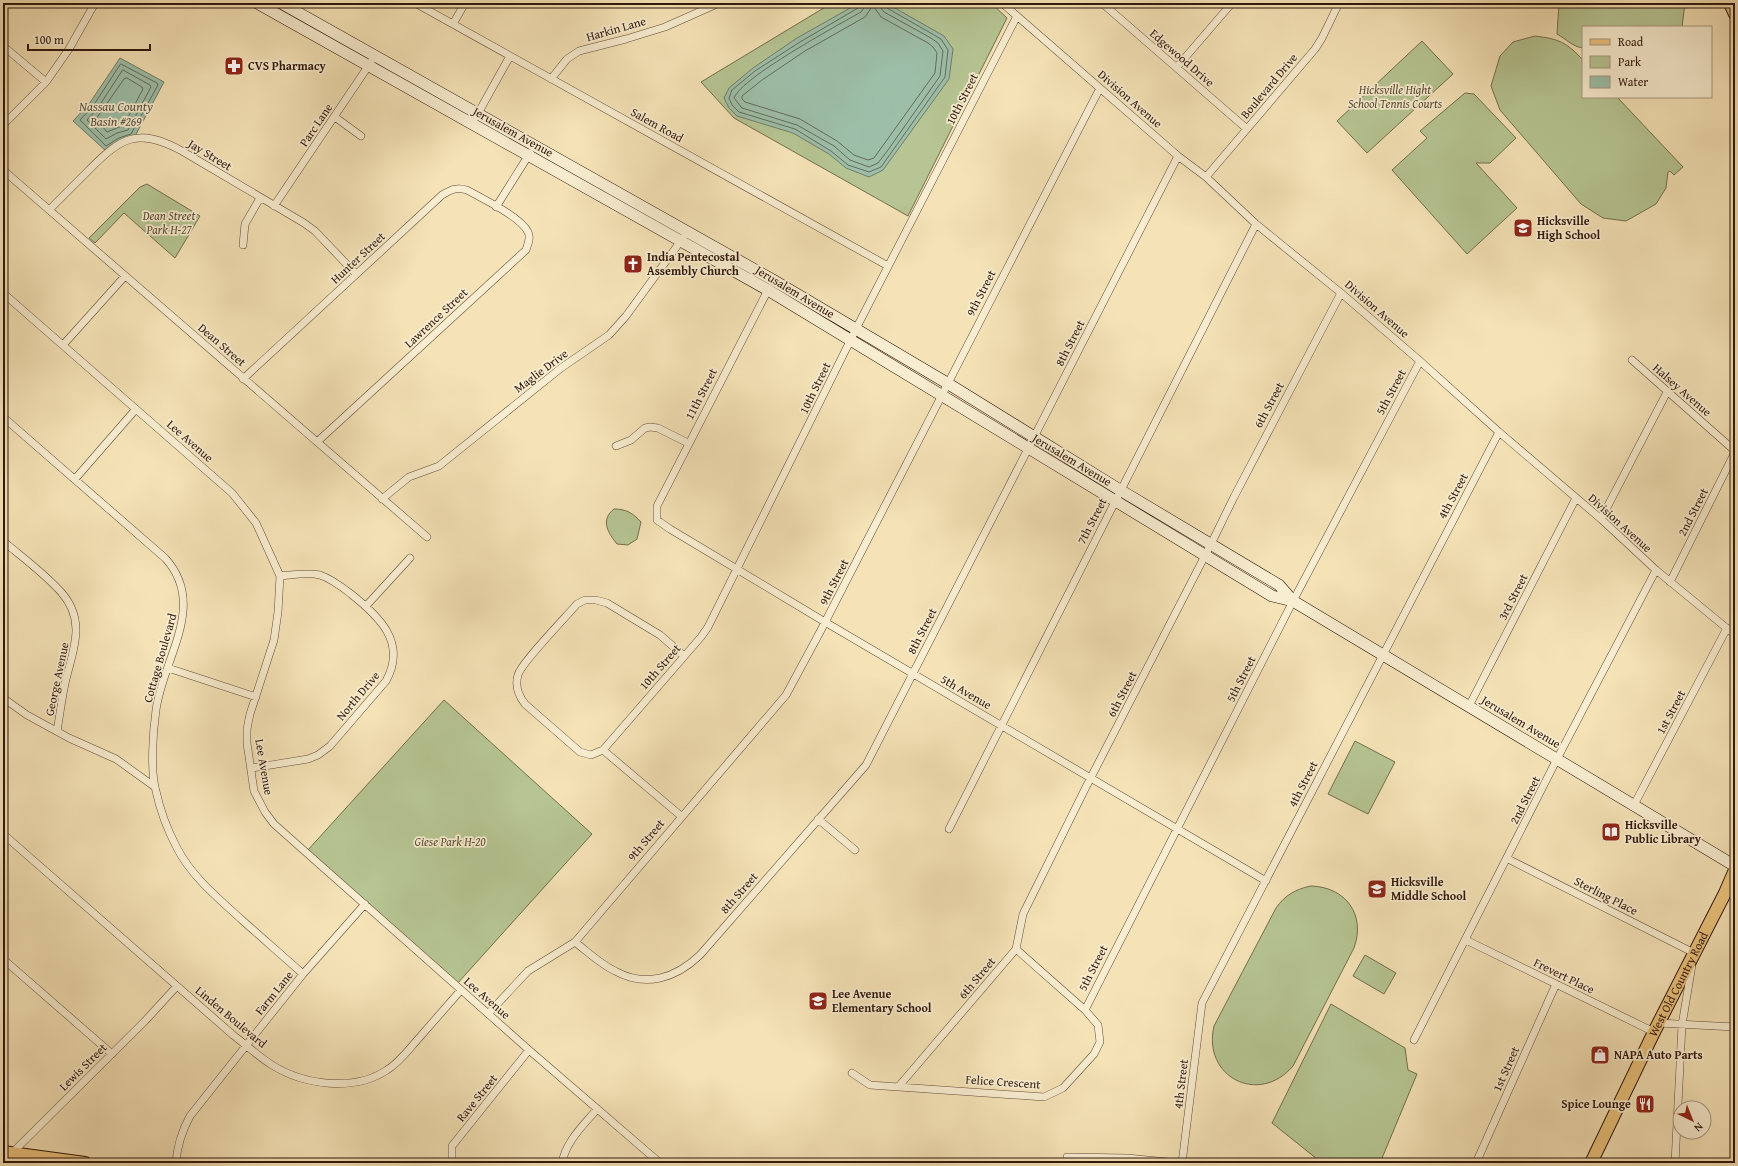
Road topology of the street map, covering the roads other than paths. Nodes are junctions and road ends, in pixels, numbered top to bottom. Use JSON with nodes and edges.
{"nodes":[{"id":1,"x":95,"y":3,"type":"edge"},
{"id":2,"x":257,"y":3,"type":"edge"},
{"id":3,"x":281,"y":3,"type":"edge"},
{"id":4,"x":415,"y":3,"type":"edge"},
{"id":5,"x":465,"y":3,"type":"edge"},
{"id":6,"x":719,"y":3,"type":"edge"},
{"id":7,"x":1002,"y":3,"type":"edge"},
{"id":8,"x":1102,"y":3,"type":"edge"},
{"id":9,"x":1232,"y":3,"type":"edge"},
{"id":10,"x":1339,"y":3,"type":"edge"},
{"id":11,"x":1730,"y":3,"type":"edge"},
{"id":12,"x":1735,"y":14,"type":"edge"},
{"id":13,"x":1017,"y":16,"type":"junction"},
{"id":14,"x":453,"y":24,"type":"junction"},
{"id":15,"x":3,"y":46,"type":"edge"},
{"id":16,"x":376,"y":56,"type":"junction"},
{"id":17,"x":510,"y":56,"type":"junction"},
{"id":18,"x":369,"y":66,"type":"junction"},
{"id":19,"x":1176,"y":67,"type":"junction"},
{"id":20,"x":552,"y":79,"type":"junction"},
{"id":21,"x":46,"y":82,"type":"junction"},
{"id":22,"x":1100,"y":88,"type":"junction"},
{"id":23,"x":335,"y":117,"type":"junction"},
{"id":24,"x":475,"y":119,"type":"junction"},
{"id":25,"x":3,"y":125,"type":"edge"},
{"id":26,"x":1247,"y":129,"type":"junction"},
{"id":27,"x":361,"y":136,"type":"dead end"},
{"id":28,"x":535,"y":146,"type":"junction"},
{"id":29,"x":529,"y":156,"type":"junction"},
{"id":30,"x":1178,"y":156,"type":"junction"},
{"id":31,"x":3,"y":170,"type":"edge"},
{"id":32,"x":1206,"y":177,"type":"junction"},
{"id":33,"x":260,"y":198,"type":"junction"},
{"id":34,"x":274,"y":206,"type":"junction"},
{"id":35,"x":496,"y":207,"type":"junction"},
{"id":36,"x":49,"y":210,"type":"junction"},
{"id":37,"x":1256,"y":224,"type":"junction"},
{"id":38,"x":684,"y":236,"type":"junction"},
{"id":39,"x":243,"y":244,"type":"dead end"},
{"id":40,"x":888,"y":266,"type":"junction"},
{"id":41,"x":356,"y":274,"type":"junction"},
{"id":42,"x":125,"y":276,"type":"junction"},
{"id":43,"x":770,"y":285,"type":"junction"},
{"id":44,"x":3,"y":293,"type":"edge"},
{"id":45,"x":1341,"y":293,"type":"junction"},
{"id":46,"x":856,"y":330,"type":"junction"},
{"id":47,"x":850,"y":340,"type":"junction"},
{"id":48,"x":63,"y":345,"type":"junction"},
{"id":49,"x":1632,"y":360,"type":"dead end"},
{"id":50,"x":1420,"y":361,"type":"junction"},
{"id":51,"x":243,"y":379,"type":"junction"},
{"id":52,"x":947,"y":383,"type":"junction"},
{"id":53,"x":1667,"y":392,"type":"junction"},
{"id":54,"x":941,"y":396,"type":"junction"},
{"id":55,"x":136,"y":409,"type":"junction"},
{"id":56,"x":3,"y":417,"type":"edge"},
{"id":57,"x":1499,"y":432,"type":"junction"},
{"id":58,"x":1034,"y":437,"type":"junction"},
{"id":59,"x":317,"y":442,"type":"junction"},
{"id":60,"x":688,"y":444,"type":"junction"},
{"id":61,"x":616,"y":446,"type":"dead end"},
{"id":62,"x":1028,"y":449,"type":"junction"},
{"id":63,"x":1735,"y":452,"type":"edge"},
{"id":64,"x":75,"y":479,"type":"junction"},
{"id":65,"x":1120,"y":490,"type":"junction"},
{"id":66,"x":1576,"y":498,"type":"junction"},
{"id":67,"x":382,"y":499,"type":"junction"},
{"id":68,"x":1114,"y":501,"type":"junction"},
{"id":69,"x":657,"y":520,"type":"joint"},
{"id":70,"x":1601,"y":520,"type":"junction"},
{"id":71,"x":427,"y":537,"type":"dead end"},
{"id":72,"x":3,"y":541,"type":"edge"},
{"id":73,"x":1211,"y":544,"type":"junction"},
{"id":74,"x":1205,"y":556,"type":"junction"},
{"id":75,"x":410,"y":558,"type":"dead end"},
{"id":76,"x":737,"y":569,"type":"junction"},
{"id":77,"x":1656,"y":570,"type":"junction"},
{"id":78,"x":280,"y":576,"type":"junction"},
{"id":79,"x":1670,"y":582,"type":"junction"},
{"id":80,"x":1293,"y":601,"type":"junction"},
{"id":81,"x":366,"y":606,"type":"junction"},
{"id":82,"x":825,"y":622,"type":"junction"},
{"id":83,"x":1727,"y":628,"type":"junction"},
{"id":84,"x":1735,"y":635,"type":"edge"},
{"id":85,"x":1382,"y":654,"type":"junction"},
{"id":86,"x":684,"y":656,"type":"junction"},
{"id":87,"x":168,"y":668,"type":"junction"},
{"id":88,"x":912,"y":673,"type":"junction"},
{"id":89,"x":256,"y":697,"type":"junction"},
{"id":90,"x":3,"y":698,"type":"edge"},
{"id":91,"x":1469,"y":706,"type":"junction"},
{"id":92,"x":1001,"y":726,"type":"junction"},
{"id":93,"x":57,"y":731,"type":"junction"},
{"id":94,"x":603,"y":750,"type":"junction"},
{"id":95,"x":1557,"y":759,"type":"junction"},
{"id":96,"x":252,"y":768,"type":"junction"},
{"id":97,"x":1090,"y":778,"type":"junction"},
{"id":98,"x":155,"y":787,"type":"junction"},
{"id":99,"x":1634,"y":805,"type":"junction"},
{"id":100,"x":681,"y":816,"type":"junction"},
{"id":101,"x":818,"y":819,"type":"junction"},
{"id":102,"x":1176,"y":828,"type":"junction"},
{"id":103,"x":949,"y":829,"type":"dead end"},
{"id":104,"x":3,"y":834,"type":"edge"},
{"id":105,"x":855,"y":850,"type":"dead end"},
{"id":106,"x":1508,"y":859,"type":"junction"},
{"id":107,"x":1735,"y":866,"type":"edge"},
{"id":108,"x":1735,"y":870,"type":"edge"},
{"id":109,"x":1266,"y":881,"type":"junction"},
{"id":110,"x":365,"y":904,"type":"junction"},
{"id":111,"x":1466,"y":940,"type":"junction"},
{"id":112,"x":575,"y":942,"type":"junction"},
{"id":113,"x":1016,"y":949,"type":"junction"},
{"id":114,"x":1694,"y":953,"type":"junction"},
{"id":115,"x":3,"y":958,"type":"edge"},
{"id":116,"x":303,"y":974,"type":"junction"},
{"id":117,"x":1556,"y":984,"type":"junction"},
{"id":118,"x":177,"y":986,"type":"junction"},
{"id":119,"x":461,"y":990,"type":"junction"},
{"id":120,"x":1085,"y":1010,"type":"junction"},
{"id":121,"x":488,"y":1014,"type":"junction"},
{"id":122,"x":1682,"y":1024,"type":"junction"},
{"id":123,"x":1735,"y":1027,"type":"edge"},
{"id":124,"x":1656,"y":1028,"type":"junction"},
{"id":125,"x":1414,"y":1040,"type":"dead end"},
{"id":126,"x":246,"y":1045,"type":"junction"},
{"id":127,"x":529,"y":1050,"type":"junction"},
{"id":128,"x":112,"y":1054,"type":"junction"},
{"id":129,"x":852,"y":1073,"type":"dead end"},
{"id":130,"x":900,"y":1086,"type":"junction"},
{"id":131,"x":597,"y":1109,"type":"junction"},
{"id":132,"x":7,"y":1153,"type":"edge"},
{"id":133,"x":1067,"y":1157,"type":"dead end"},
{"id":134,"x":3,"y":1162,"type":"edge"},
{"id":135,"x":85,"y":1163,"type":"edge"},
{"id":136,"x":176,"y":1163,"type":"edge"},
{"id":137,"x":452,"y":1163,"type":"edge"},
{"id":138,"x":562,"y":1163,"type":"edge"},
{"id":139,"x":660,"y":1163,"type":"edge"},
{"id":140,"x":1178,"y":1163,"type":"edge"},
{"id":141,"x":1182,"y":1163,"type":"edge"},
{"id":142,"x":1476,"y":1163,"type":"edge"},
{"id":143,"x":1591,"y":1163,"type":"edge"},
{"id":144,"x":1675,"y":1163,"type":"edge"}],
"edges":[{"from":1,"to":21,"type":"street"},
{"from":2,"to":18,"type":"main road","name":"Jerusalem Avenue"},
{"from":3,"to":16,"type":"main road","name":"Jerusalem Avenue"},
{"from":4,"to":14,"type":"street","name":"Salem Road"},
{"from":5,"to":14,"type":"street"},
{"from":6,"to":20,"type":"street","name":"Harkin Lane"},
{"from":7,"to":13,"type":"street","name":"Division Avenue"},
{"from":8,"to":19,"type":"street","name":"Edgewood Drive"},
{"from":9,"to":19,"type":"street"},
{"from":10,"to":26,"type":"street","name":"Boulevard Drive"},
{"from":11,"to":12,"type":"main road"},
{"from":13,"to":22,"type":"street","name":"Division Avenue"},
{"from":13,"to":40,"type":"street","name":"10th Street"},
{"from":14,"to":17,"type":"street","name":"Salem Road"},
{"from":15,"to":21,"type":"street"},
{"from":16,"to":18,"type":"street","name":"Parc Lane"},
{"from":16,"to":24,"type":"main road","name":"Jerusalem Avenue"},
{"from":17,"to":20,"type":"street","name":"Salem Road"},
{"from":17,"to":24,"type":"street"},
{"from":18,"to":23,"type":"street","name":"Parc Lane"},
{"from":18,"to":24,"type":"main road","name":"Jerusalem Avenue"},
{"from":19,"to":26,"type":"street","name":"Edgewood Drive"},
{"from":20,"to":40,"type":"street","name":"Salem Road"},
{"from":21,"to":25,"type":"street"},
{"from":22,"to":30,"type":"street","name":"Division Avenue"},
{"from":22,"to":52,"type":"street","name":"9th Street"},
{"from":23,"to":27,"type":"street"},
{"from":23,"to":34,"type":"street","name":"Parc Lane"},
{"from":24,"to":28,"type":"main road","name":"Jerusalem Avenue"},
{"from":24,"to":29,"type":"main road","name":"Jerusalem Avenue"},
{"from":26,"to":32,"type":"street","name":"Boulevard Drive"},
{"from":28,"to":29,"type":"street"},
{"from":28,"to":38,"type":"main road","name":"Jerusalem Avenue"},
{"from":29,"to":35,"type":"street"},
{"from":29,"to":38,"type":"main road","name":"Jerusalem Avenue"},
{"from":30,"to":32,"type":"street","name":"Division Avenue"},
{"from":30,"to":58,"type":"street","name":"8th Street"},
{"from":31,"to":36,"type":"street","name":"Dean Street"},
{"from":32,"to":37,"type":"street","name":"Division Avenue"},
{"from":33,"to":34,"type":"street","name":"Jay Street"},
{"from":33,"to":36,"type":"street","name":"Jay Street"},
{"from":33,"to":39,"type":"street"},
{"from":34,"to":41,"type":"street","name":"Jay Street"},
{"from":35,"to":41,"type":"street","name":"Hunter Street"},
{"from":35,"to":59,"type":"street","name":"Lawrence Street"},
{"from":36,"to":42,"type":"street","name":"Dean Street"},
{"from":37,"to":45,"type":"street","name":"Division Avenue"},
{"from":37,"to":65,"type":"street","name":"7th Street"},
{"from":38,"to":43,"type":"main road","name":"Jerusalem Avenue"},
{"from":38,"to":67,"type":"street","name":"Maglie Drive"},
{"from":40,"to":46,"type":"street","name":"10th Street"},
{"from":41,"to":51,"type":"street","name":"Hunter Street"},
{"from":42,"to":48,"type":"street"},
{"from":42,"to":51,"type":"street","name":"Dean Street"},
{"from":43,"to":46,"type":"main road","name":"Jerusalem Avenue"},
{"from":43,"to":47,"type":"main road","name":"Jerusalem Avenue"},
{"from":43,"to":60,"type":"street","name":"11th Street"},
{"from":44,"to":48,"type":"street","name":"Lee Avenue"},
{"from":45,"to":50,"type":"street","name":"Division Avenue"},
{"from":45,"to":73,"type":"street","name":"6th Street"},
{"from":46,"to":47,"type":"street","name":"10th Street"},
{"from":46,"to":52,"type":"main road","name":"Jerusalem Avenue"},
{"from":47,"to":54,"type":"main road","name":"Jerusalem Avenue"},
{"from":47,"to":76,"type":"street","name":"10th Street"},
{"from":48,"to":55,"type":"street","name":"Lee Avenue"},
{"from":49,"to":53,"type":"street","name":"Halsey Avenue"},
{"from":50,"to":57,"type":"street","name":"Division Avenue"},
{"from":50,"to":80,"type":"street","name":"5th Street"},
{"from":51,"to":59,"type":"street","name":"Dean Street"},
{"from":52,"to":54,"type":"street","name":"9th Street"},
{"from":52,"to":58,"type":"main road","name":"Jerusalem Avenue"},
{"from":53,"to":63,"type":"street","name":"Halsey Avenue"},
{"from":53,"to":70,"type":"street"},
{"from":54,"to":62,"type":"main road","name":"Jerusalem Avenue"},
{"from":54,"to":82,"type":"street","name":"9th Street"},
{"from":55,"to":64,"type":"street"},
{"from":55,"to":78,"type":"street","name":"Lee Avenue"},
{"from":56,"to":64,"type":"street","name":"Cottage Boulevard"},
{"from":57,"to":66,"type":"street","name":"Division Avenue"},
{"from":57,"to":85,"type":"street","name":"4th Street"},
{"from":58,"to":62,"type":"street","name":"8th Street"},
{"from":58,"to":65,"type":"main road","name":"Jerusalem Avenue"},
{"from":59,"to":67,"type":"street","name":"Dean Street"},
{"from":60,"to":61,"type":"street"},
{"from":60,"to":69,"type":"street","name":"11th Street"},
{"from":62,"to":68,"type":"main road","name":"Jerusalem Avenue"},
{"from":62,"to":88,"type":"street","name":"8th Street"},
{"from":63,"to":79,"type":"street","name":"2nd Street"},
{"from":64,"to":87,"type":"street","name":"Cottage Boulevard"},
{"from":65,"to":68,"type":"street","name":"7th Street"},
{"from":65,"to":73,"type":"main road","name":"Jerusalem Avenue"},
{"from":66,"to":70,"type":"street","name":"Division Avenue"},
{"from":66,"to":91,"type":"street","name":"3rd Street"},
{"from":67,"to":71,"type":"street","name":"Dean Street"},
{"from":68,"to":74,"type":"main road","name":"Jerusalem Avenue"},
{"from":68,"to":92,"type":"street","name":"7th Street"},
{"from":69,"to":76,"type":"street","name":"5th Avenue"},
{"from":70,"to":77,"type":"street","name":"Division Avenue"},
{"from":72,"to":93,"type":"street","name":"George Avenue"},
{"from":73,"to":74,"type":"street","name":"6th Street"},
{"from":73,"to":80,"type":"main road","name":"Jerusalem Avenue"},
{"from":74,"to":80,"type":"main road","name":"Jerusalem Avenue"},
{"from":74,"to":97,"type":"street","name":"6th Street"},
{"from":75,"to":81,"type":"street"},
{"from":76,"to":82,"type":"street","name":"5th Avenue"},
{"from":76,"to":86,"type":"street","name":"10th Street"},
{"from":77,"to":79,"type":"street","name":"Division Avenue"},
{"from":77,"to":95,"type":"street","name":"2nd Street"},
{"from":78,"to":81,"type":"street","name":"North Drive"},
{"from":78,"to":89,"type":"street","name":"Lee Avenue"},
{"from":79,"to":83,"type":"street","name":"Division Avenue"},
{"from":80,"to":85,"type":"main road","name":"Jerusalem Avenue"},
{"from":80,"to":102,"type":"street","name":"5th Street"},
{"from":81,"to":96,"type":"street","name":"North Drive"},
{"from":82,"to":88,"type":"street","name":"5th Avenue"},
{"from":82,"to":100,"type":"street","name":"9th Street"},
{"from":83,"to":84,"type":"street","name":"Division Avenue"},
{"from":83,"to":99,"type":"street","name":"1st Street"},
{"from":85,"to":91,"type":"main road","name":"Jerusalem Avenue"},
{"from":85,"to":109,"type":"street","name":"4th Street"},
{"from":86,"to":94,"type":"street","name":"10th Street"},
{"from":86,"to":94,"type":"street"},
{"from":87,"to":89,"type":"street"},
{"from":87,"to":98,"type":"street","name":"Cottage Boulevard"},
{"from":88,"to":92,"type":"street","name":"5th Avenue"},
{"from":88,"to":101,"type":"street","name":"8th Street"},
{"from":89,"to":96,"type":"street","name":"Lee Avenue"},
{"from":90,"to":93,"type":"street"},
{"from":91,"to":95,"type":"main road","name":"Jerusalem Avenue"},
{"from":92,"to":97,"type":"street","name":"5th Avenue"},
{"from":92,"to":103,"type":"street","name":"7th Street"},
{"from":93,"to":98,"type":"street"},
{"from":94,"to":100,"type":"street"},
{"from":95,"to":99,"type":"main road","name":"Jerusalem Avenue"},
{"from":95,"to":106,"type":"street","name":"2nd Street"},
{"from":96,"to":110,"type":"street","name":"Lee Avenue"},
{"from":97,"to":102,"type":"street","name":"5th Avenue"},
{"from":97,"to":113,"type":"street","name":"6th Street"},
{"from":98,"to":116,"type":"street","name":"Cottage Boulevard"},
{"from":99,"to":107,"type":"main road","name":"Jerusalem Avenue"},
{"from":100,"to":112,"type":"street","name":"9th Street"},
{"from":101,"to":105,"type":"street"},
{"from":101,"to":112,"type":"street","name":"8th Street"},
{"from":102,"to":109,"type":"street","name":"5th Avenue"},
{"from":102,"to":120,"type":"street","name":"5th Street"},
{"from":104,"to":118,"type":"street","name":"Linden Boulevard"},
{"from":106,"to":111,"type":"street","name":"2nd Street"},
{"from":106,"to":114,"type":"street","name":"Sterling Place"},
{"from":108,"to":114,"type":"main road","name":"West Old Country Road"},
{"from":109,"to":141,"type":"street","name":"4th Street"},
{"from":110,"to":116,"type":"street","name":"Farm Lane"},
{"from":110,"to":119,"type":"street","name":"Lee Avenue"},
{"from":111,"to":117,"type":"street","name":"Frevert Place"},
{"from":111,"to":125,"type":"street","name":"2nd Street"},
{"from":112,"to":121,"type":"street","name":"9th Street"},
{"from":113,"to":120,"type":"street","name":"Felice Crescent"},
{"from":113,"to":130,"type":"street","name":"6th Street"},
{"from":114,"to":122,"type":"street"},
{"from":114,"to":124,"type":"main road","name":"West Old Country Road"},
{"from":115,"to":128,"type":"street"},
{"from":116,"to":126,"type":"street","name":"Farm Lane"},
{"from":117,"to":124,"type":"street","name":"Frevert Place"},
{"from":117,"to":142,"type":"street","name":"1st Street"},
{"from":118,"to":126,"type":"street","name":"Linden Boulevard"},
{"from":118,"to":128,"type":"street","name":"Lewis Street"},
{"from":119,"to":121,"type":"street","name":"Lee Avenue"},
{"from":119,"to":126,"type":"street","name":"Linden Boulevard"},
{"from":120,"to":130,"type":"street","name":"Felice Crescent"},
{"from":121,"to":127,"type":"street","name":"Lee Avenue"},
{"from":122,"to":123,"type":"street"},
{"from":122,"to":124,"type":"street"},
{"from":122,"to":144,"type":"street"},
{"from":124,"to":143,"type":"main road","name":"West Old Country Road"},
{"from":126,"to":136,"type":"street","name":"Farm Lane"},
{"from":127,"to":131,"type":"street","name":"Lee Avenue"},
{"from":127,"to":137,"type":"street","name":"Rave Street"},
{"from":128,"to":132,"type":"street","name":"Lewis Street"},
{"from":129,"to":130,"type":"street","name":"Felice Crescent"},
{"from":131,"to":138,"type":"street"},
{"from":131,"to":139,"type":"street","name":"Lee Avenue"},
{"from":132,"to":134,"type":"street","name":"Lewis Street"},
{"from":132,"to":135,"type":"main road"},
{"from":133,"to":140,"type":"street"}]}
